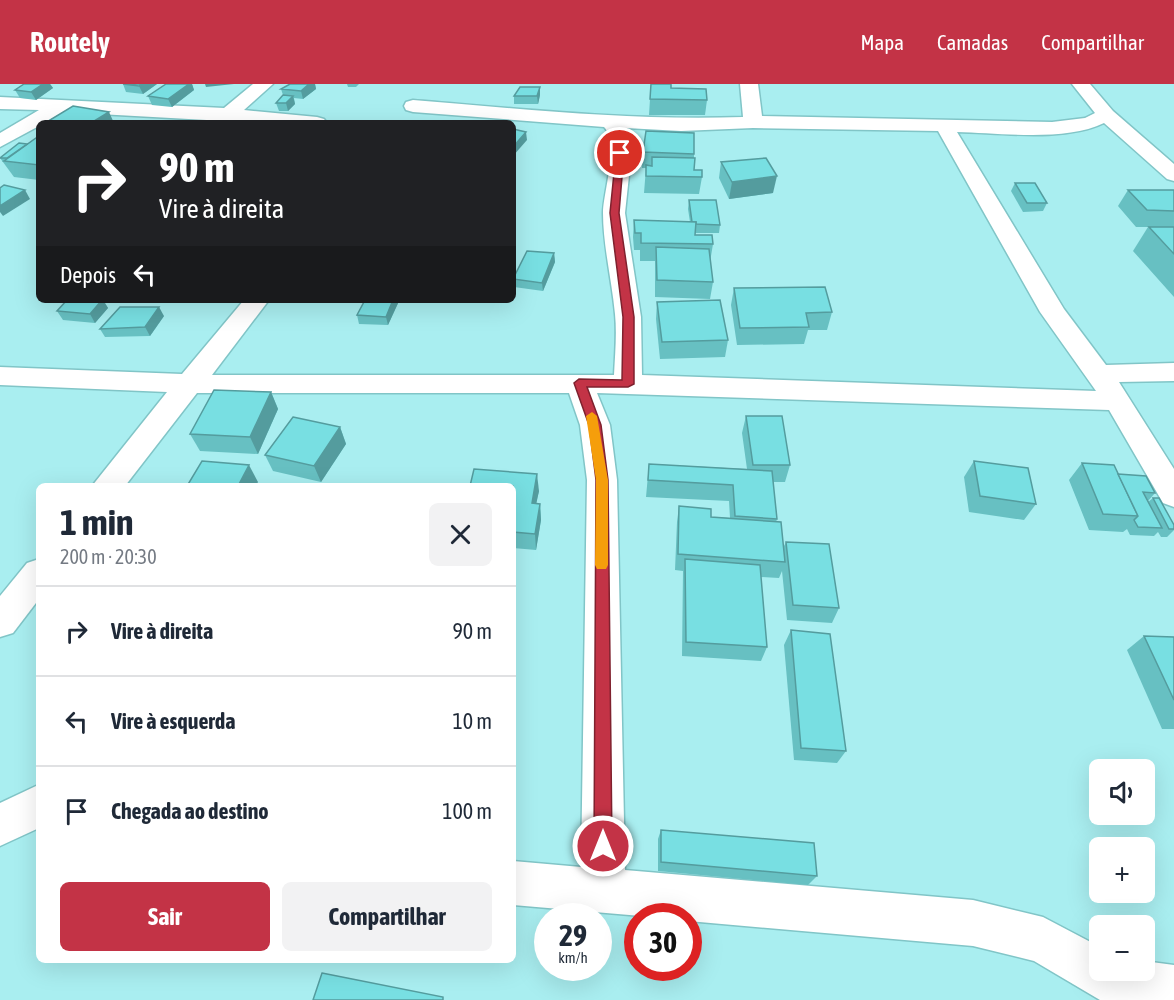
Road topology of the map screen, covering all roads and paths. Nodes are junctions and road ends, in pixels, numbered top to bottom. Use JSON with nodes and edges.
{"nodes":[{"id":1,"x":264,"y":84,"type":"edge"},
{"id":2,"x":749,"y":84,"type":"edge"},
{"id":3,"x":1081,"y":84,"type":"edge"},
{"id":4,"x":106,"y":90,"type":"dead end"},
{"id":5,"x":0,"y":103,"type":"edge"},
{"id":6,"x":58,"y":107,"type":"junction"},
{"id":7,"x":78,"y":108,"type":"junction"},
{"id":8,"x":228,"y":114,"type":"junction"},
{"id":9,"x":1106,"y":115,"type":"junction"},
{"id":10,"x":287,"y":120,"type":"edge"},
{"id":11,"x":401,"y":120,"type":"edge"},
{"id":12,"x":609,"y":122,"type":"junction"},
{"id":13,"x":753,"y":122,"type":"junction"},
{"id":14,"x":945,"y":127,"type":"junction"},
{"id":15,"x":0,"y":141,"type":"edge"},
{"id":16,"x":1174,"y":175,"type":"edge"},
{"id":17,"x":255,"y":303,"type":"edge"},
{"id":18,"x":1174,"y":372,"type":"edge"},
{"id":19,"x":1097,"y":374,"type":"junction"},
{"id":20,"x":0,"y":376,"type":"edge"},
{"id":21,"x":579,"y":383,"type":"junction"},
{"id":22,"x":189,"y":384,"type":"junction"},
{"id":23,"x":628,"y":384,"type":"junction"},
{"id":24,"x":1118,"y":401,"type":"junction"},
{"id":25,"x":110,"y":483,"type":"edge"},
{"id":26,"x":1174,"y":495,"type":"edge"},
{"id":27,"x":36,"y":577,"type":"edge"},
{"id":28,"x":0,"y":622,"type":"edge"},
{"id":29,"x":25,"y":806,"type":"edge"},
{"id":30,"x":0,"y":825,"type":"edge"},
{"id":31,"x":516,"y":883,"type":"edge"},
{"id":32,"x":603,"y":890,"type":"junction"},
{"id":33,"x":1174,"y":989,"type":"edge"}],
"edges":[{"from":1,"to":8,"type":"street"},
{"from":2,"to":13,"type":"street"},
{"from":3,"to":9,"type":"street"},
{"from":4,"to":7,"type":"street"},
{"from":5,"to":6,"type":"street"},
{"from":6,"to":7,"type":"street"},
{"from":6,"to":15,"type":"street"},
{"from":7,"to":8,"type":"street"},
{"from":8,"to":10,"type":"street"},
{"from":9,"to":14,"type":"street"},
{"from":9,"to":16,"type":"street"},
{"from":11,"to":12,"type":"street"},
{"from":12,"to":13,"type":"street"},
{"from":12,"to":23,"type":"street"},
{"from":13,"to":14,"type":"street"},
{"from":14,"to":19,"type":"street"},
{"from":17,"to":22,"type":"street"},
{"from":18,"to":19,"type":"street"},
{"from":19,"to":24,"type":"street"},
{"from":20,"to":22,"type":"street"},
{"from":21,"to":22,"type":"street"},
{"from":21,"to":23,"type":"street"},
{"from":21,"to":32,"type":"street"},
{"from":22,"to":25,"type":"street"},
{"from":23,"to":24,"type":"street"},
{"from":24,"to":26,"type":"street"},
{"from":27,"to":28,"type":"street"},
{"from":29,"to":30,"type":"street"},
{"from":31,"to":32,"type":"street"},
{"from":32,"to":33,"type":"street"}]}
